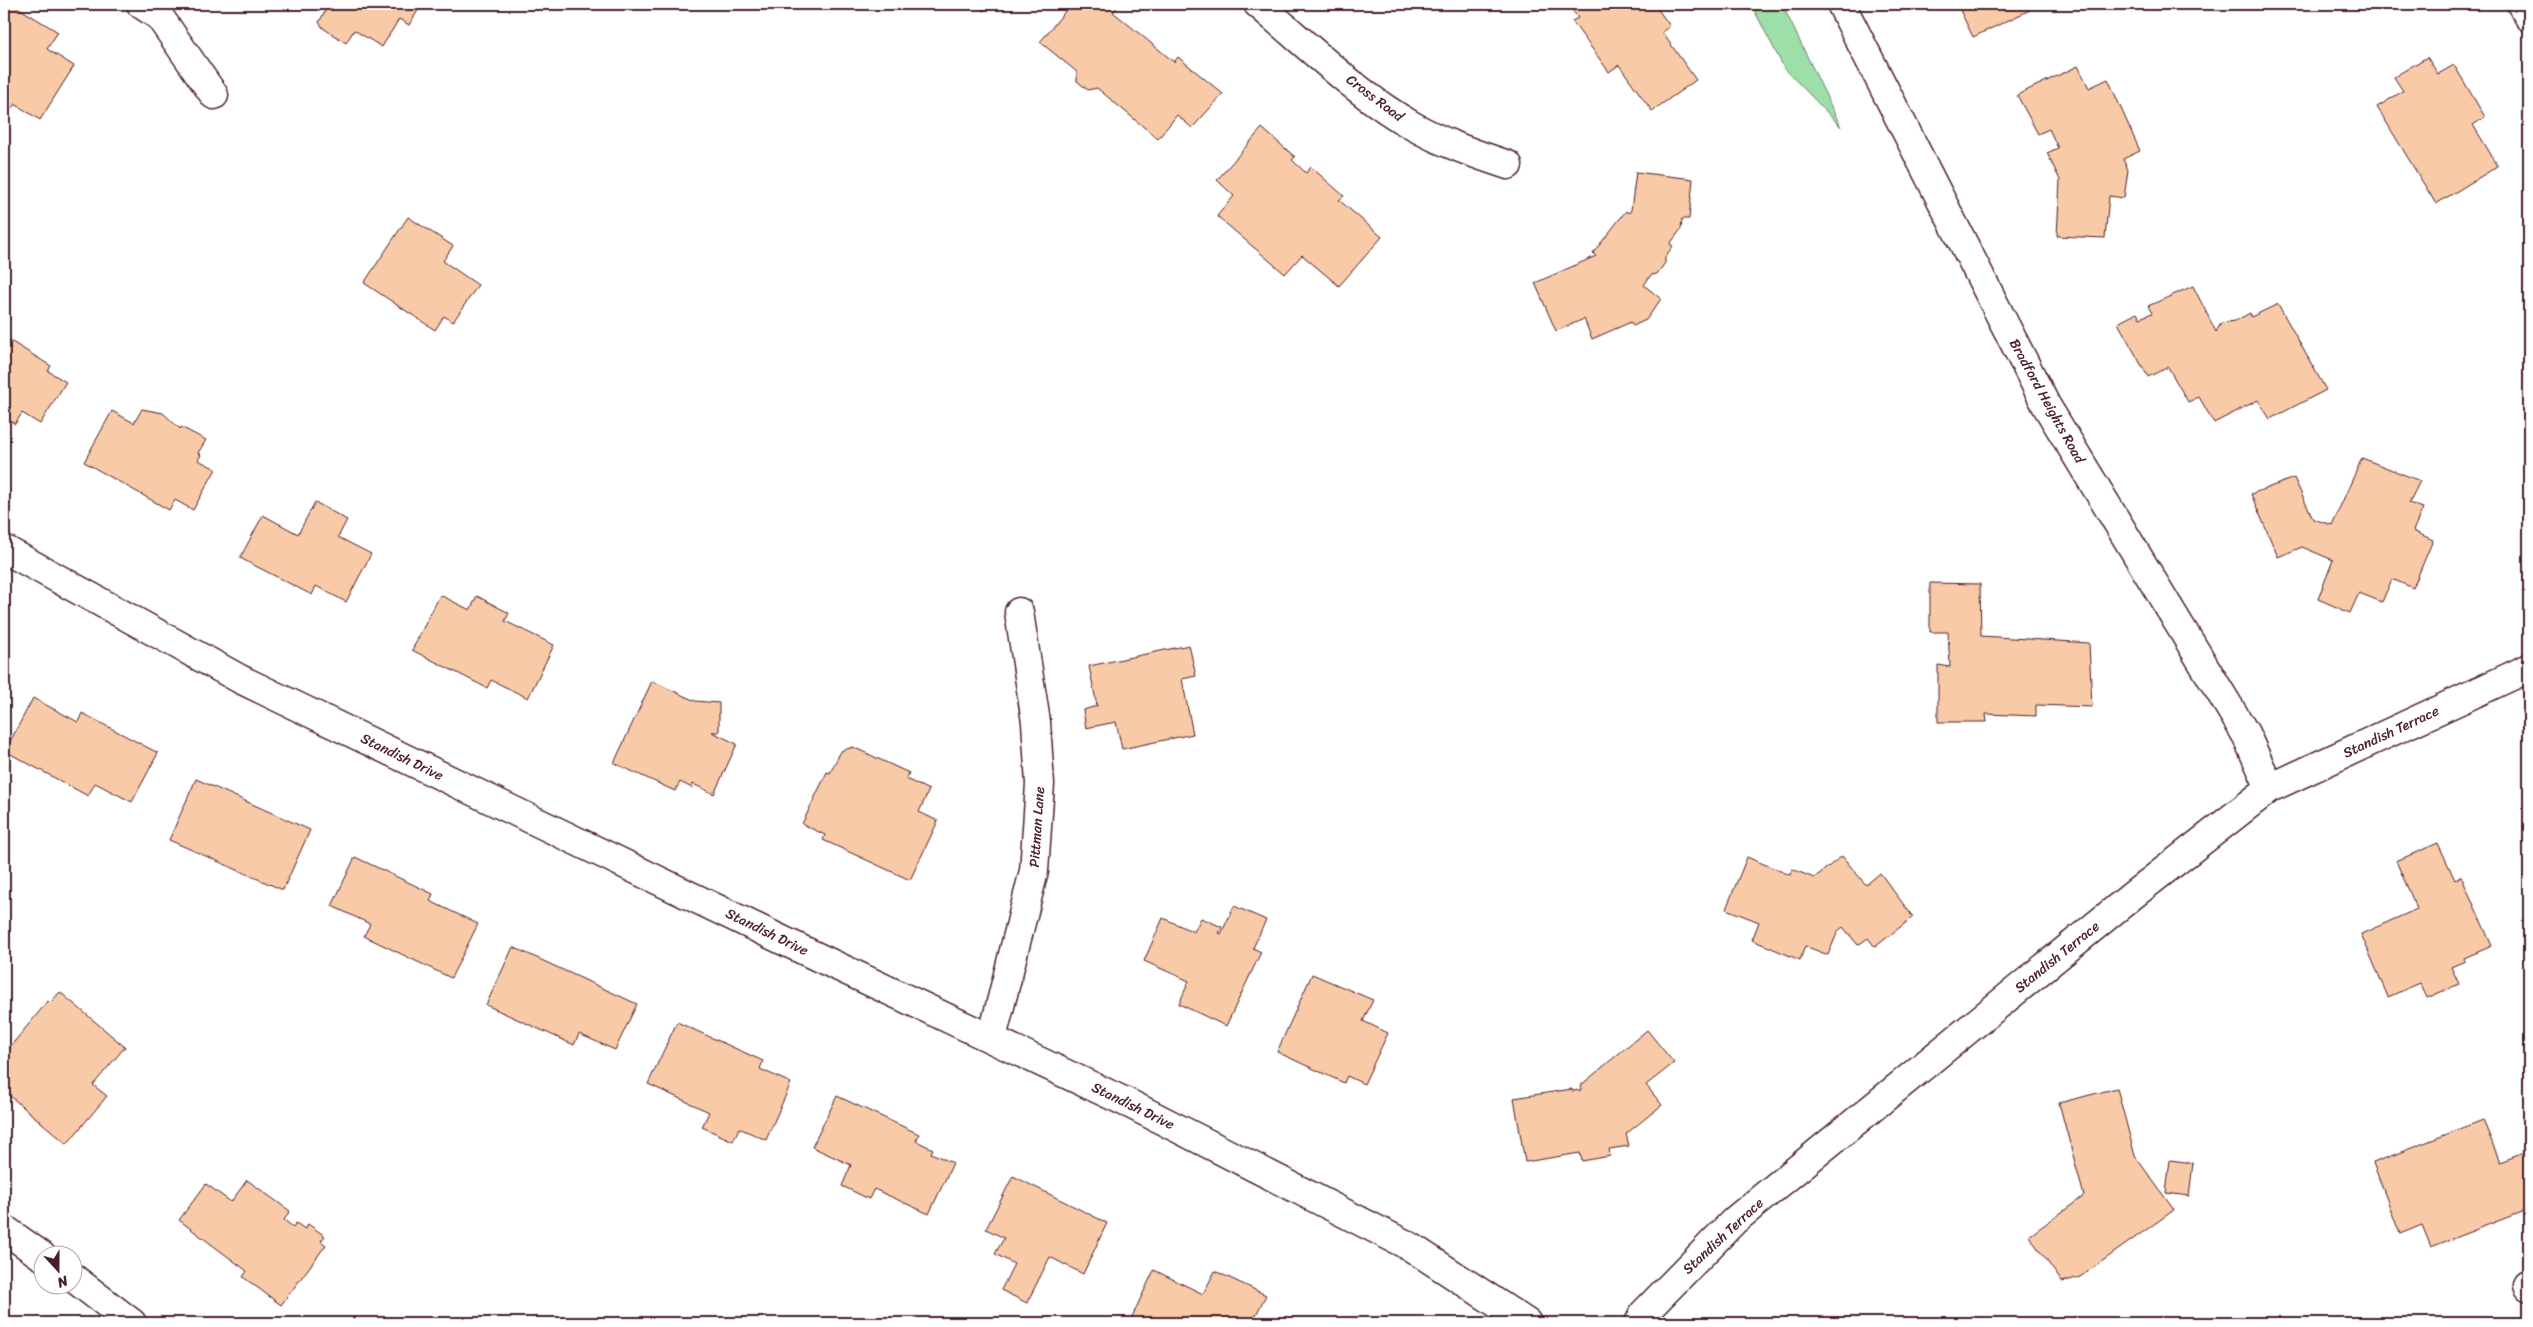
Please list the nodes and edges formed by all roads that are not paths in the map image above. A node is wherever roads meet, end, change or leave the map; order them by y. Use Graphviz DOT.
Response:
graph roads {
  1 [pos="141,4"];
  2 [pos="1258,4"];
  3 [pos="1840,4"];
  4 [pos="2521,4"];
  5 [pos="2529,18"];
  6 [pos="214,95"];
  7 [pos="1508,165"];
  8 [pos="4,549"];
  9 [pos="1019,612"];
  10 [pos="2529,668"];
  11 [pos="2270,788"];
  12 [pos="992,1038"];
  13 [pos="4,1229"];
  14 [pos="32,1249"];
  15 [pos="82,1285"];
  16 [pos="132,1323"];
  17 [pos="1527,1323"];
  18 [pos="1638,1323"];
  1 -- 6 [label="street"];
  2 -- 7 [label="street, Cross Road"];
  3 -- 11 [label="street, Bradford Heights Road"];
  4 -- 5 [label="street"];
  8 -- 12 [label="street, Standish Drive"];
  9 -- 12 [label="street, Pittman Lane"];
  10 -- 11 [label="street, Standish Terrace"];
  11 -- 18 [label="street, Standish Terrace"];
  12 -- 17 [label="street, Standish Drive"];
  13 -- 14 [label="street"];
  15 -- 16 [label="street"];
}
